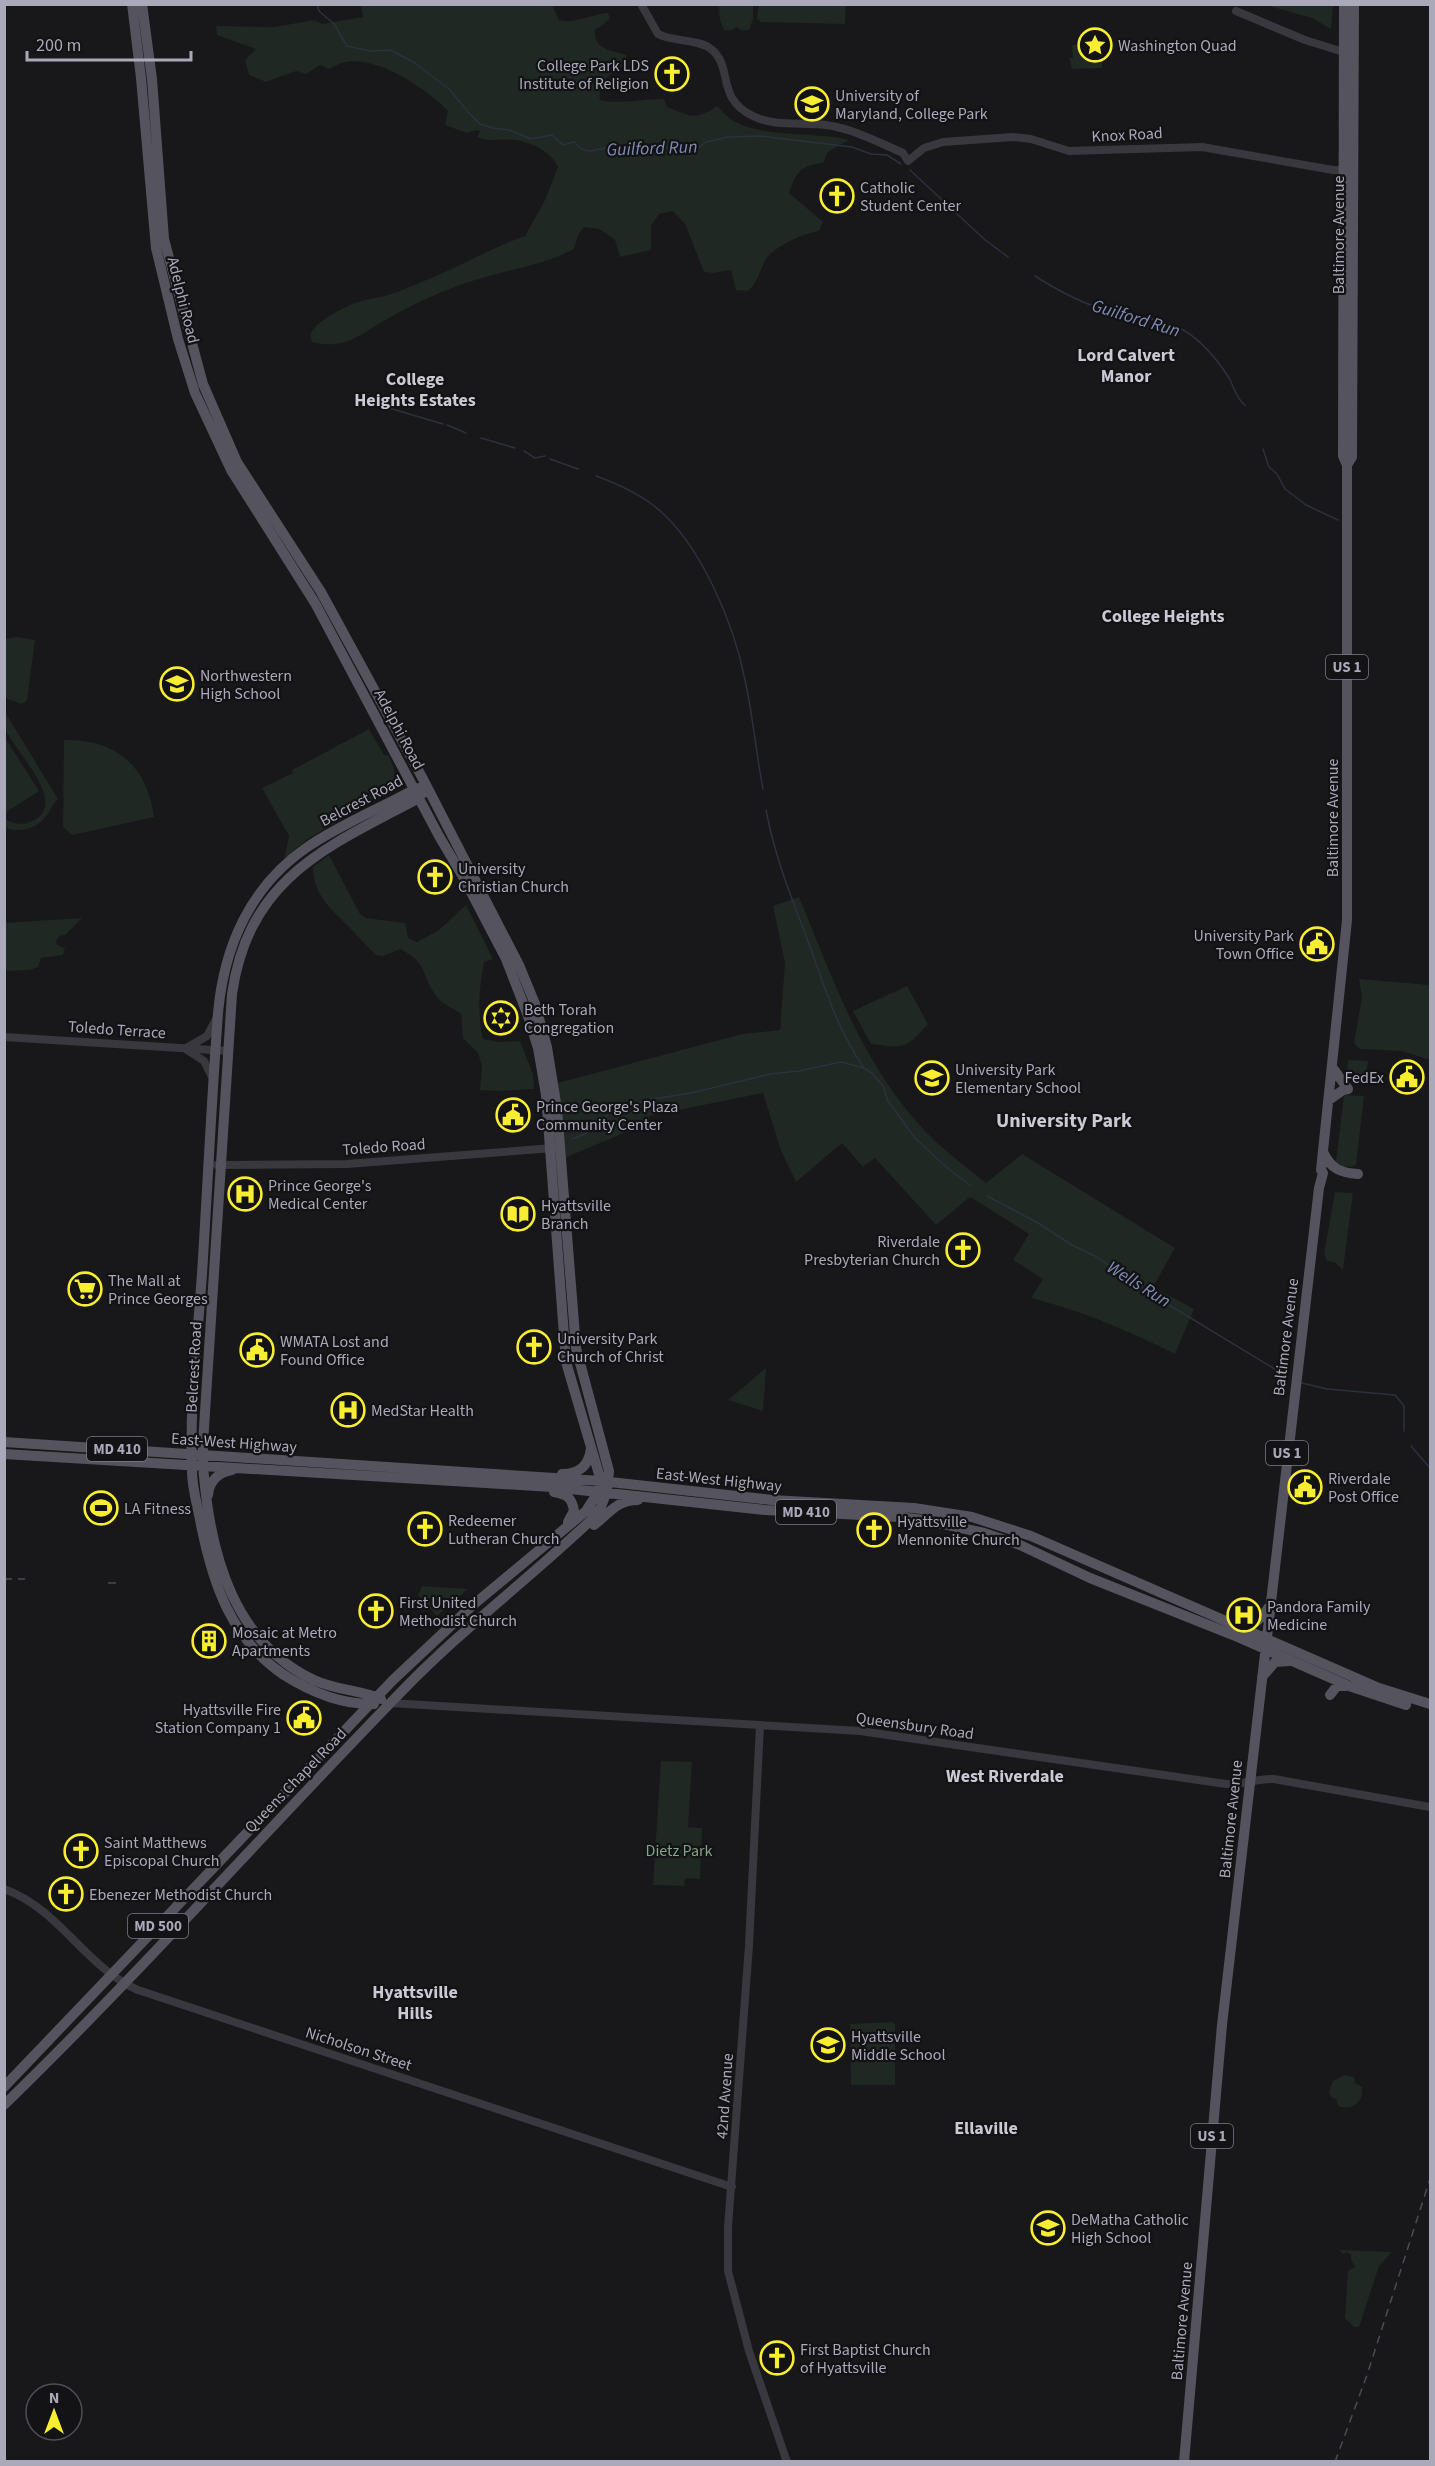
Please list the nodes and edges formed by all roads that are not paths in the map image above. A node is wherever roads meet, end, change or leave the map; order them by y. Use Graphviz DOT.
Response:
graph roads {
  1 [pos="132,4"];
  2 [pos="142,4"];
  3 [pos="1228,4"];
  4 [pos="1344,4"];
  5 [pos="1354,4"];
  6 [pos="639,5"];
  7 [pos="1348,54"];
  8 [pos="1348,170"];
  9 [pos="404,768"];
  10 [pos="427,787"];
  11 [pos="417,793"];
  12 [pos="391,802"];
  13 [pos="218,1013"];
  14 [pos="4,1037"];
  15 [pos="184,1048"];
  16 [pos="215,1050"];
  17 [pos="228,1051"];
  18 [pos="1332,1067"];
  19 [pos="214,1081"];
  20 [pos="1329,1100"];
  21 [pos="556,1148"];
  22 [pos="1323,1152"];
  23 [pos="209,1165"];
  24 [pos="221,1165"];
  25 [pos="1359,1174"];
  26 [pos="4,1442"];
  27 [pos="592,1445"];
  28 [pos="4,1454"];
  29 [pos="198,1460"];
  30 [pos="238,1469"];
  31 [pos="471,1472"];
  32 [pos="503,1474"];
  33 [pos="407,1479"];
  34 [pos="488,1484"];
  35 [pos="604,1486"];
  36 [pos="207,1499"];
  37 [pos="674,1500"];
  38 [pos="568,1540"];
  39 [pos="536,1553"];
  40 [pos="1269,1605"];
  41 [pos="1226,1622"];
  42 [pos="1265,1644"];
  43 [pos="1293,1662"];
  44 [pos="295,1670"];
  45 [pos="1323,1674"];
  46 [pos="1262,1678"];
  47 [pos="302,1686"];
  48 [pos="1349,1686"];
  49 [pos="372,1700"];
  50 [pos="342,1701"];
  51 [pos="390,1703"];
  52 [pos="1431,1704"];
  53 [pos="1431,1712"];
  54 [pos="349,1725"];
  55 [pos="760,1725"];
  56 [pos="1250,1779"];
  57 [pos="284,1792"];
  58 [pos="1431,1807"];
  59 [pos="279,1818"];
  60 [pos="4,1889"];
  61 [pos="111,1977"];
  62 [pos="124,1983"];
  63 [pos="4,2087"];
  64 [pos="4,2105"];
  65 [pos="732,2187"];
  66 [pos="787,2462"];
  67 [pos="1184,2462"];
  1 -- 9 [label="main road, Adelphi Road"];
  2 -- 10 [label="main road, Adelphi Road"];
  3 -- 7 [label="street"];
  4 -- 7 [label="main road, Baltimore Avenue / US 1"];
  5 -- 7 [label="main road, Baltimore Avenue / US 1"];
  6 -- 8 [label="street, Knox Road"];
  7 -- 8 [label="main road, Baltimore Avenue / US 1"];
  8 -- 18 [label="main road, Baltimore Avenue / US 1"];
  9 -- 11 [label="main road, Adelphi Road"];
  9 -- 12 [label="main road"];
  10 -- 11 [label="main road, Belcrest Road"];
  10 -- 21 [label="main road, Adelphi Road"];
  11 -- 12 [label="main road, Belcrest Road"];
  11 -- 17 [label="main road, Belcrest Road"];
  11 -- 21 [label="main road, Adelphi Road"];
  12 -- 13 [label="main road, Belcrest Road"];
  13 -- 15 [label="street"];
  13 -- 16 [label="main road, Belcrest Road"];
  14 -- 15 [label="street, Toledo Terrace"];
  15 -- 16 [label="street, Toledo Terrace"];
  15 -- 19 [label="street"];
  16 -- 17 [label="street, Toledo Terrace"];
  16 -- 19 [label="main road, Belcrest Road"];
  17 -- 24 [label="main road, Belcrest Road"];
  18 -- 20 [label="main road, Baltimore Avenue / US 1"];
  18 -- 20 [label="main road"];
  19 -- 23 [label="main road, Belcrest Road"];
  20 -- 22 [label="main road, Baltimore Avenue / US 1"];
  21 -- 24 [label="street, Toledo Road"];
  21 -- 27 [label="main road, Adelphi Road"];
  21 -- 35 [label="main road, Adelphi Road"];
  22 -- 25 [label="main road"];
  22 -- 40 [label="main road, Baltimore Avenue / US 1"];
  23 -- 24 [label="street, Toledo Road"];
  23 -- 29 [label="main road, Belcrest Road"];
  24 -- 29 [label="main road, Belcrest Road"];
  26 -- 29 [label="main road, East-West Highway / MD 410"];
  27 -- 32 [label="main road"];
  27 -- 35 [label="main road, Adelphi Road"];
  28 -- 29 [label="main road, East-West Highway / MD 410"];
  29 -- 30 [label="main road, East-West Highway / MD 410"];
  29 -- 31 [label="main road, East-West Highway / MD 410"];
  29 -- 36 [label="main road, Belcrest Road"];
  29 -- 47 [label="main road, Belcrest Road"];
  30 -- 33 [label="main road, East-West Highway / MD 410"];
  30 -- 36 [label="main road"];
  31 -- 32 [label="main road, East-West Highway / MD 410"];
  31 -- 33 [label="main road"];
  32 -- 35 [label="main road, East-West Highway / MD 410"];
  33 -- 34 [label="main road, East-West Highway / MD 410"];
  34 -- 35 [label="main road, East-West Highway / MD 410"];
  34 -- 39 [label="main road"];
  35 -- 37 [label="main road, East-West Highway / MD 410"];
  35 -- 38 [label="main road, Queens Chapel Road / MD 500"];
  35 -- 39 [label="main road, Queens Chapel Road / MD 500"];
  35 -- 41 [label="main road, East-West Highway / MD 410"];
  36 -- 44 [label="main road, Belcrest Road"];
  37 -- 38 [label="main road"];
  37 -- 42 [label="main road, East-West Highway / MD 410"];
  38 -- 51 [label="main road, Queens Chapel Road / MD 500"];
  39 -- 49 [label="main road, Queens Chapel Road / MD 500"];
  40 -- 41 [label="main road"];
  40 -- 42 [label="main road, Baltimore Avenue / US 1"];
  41 -- 42 [label="main road, East-West Highway / MD 410"];
  42 -- 43 [label="main road, East-West Highway / MD 410"];
  42 -- 46 [label="main road, Baltimore Avenue / US 1"];
  42 -- 52 [label="main road, East-West Highway / MD 410"];
  43 -- 45 [label="main road, East-West Highway / MD 410"];
  43 -- 46 [label="main road"];
  44 -- 47 [label="main road"];
  44 -- 49 [label="main road, Belcrest Road"];
  45 -- 48 [label="main road, East-West Highway / MD 410"];
  45 -- 48 [label="main road"];
  46 -- 56 [label="main road, Baltimore Avenue / US 1"];
  47 -- 50 [label="main road, Belcrest Road"];
  48 -- 53 [label="main road, East-West Highway / MD 410"];
  49 -- 50 [label="main road, Belcrest Road"];
  49 -- 51 [label="main road, Queensbury Road"];
  49 -- 54 [label="main road, Queens Chapel Road / MD 500"];
  50 -- 54 [label="main road"];
  51 -- 55 [label="street, Queensbury Road"];
  51 -- 59 [label="main road, Queens Chapel Road / MD 500"];
  54 -- 57 [label="main road, Queens Chapel Road / MD 500"];
  55 -- 56 [label="street, Queensbury Road"];
  55 -- 65 [label="street, 42nd Avenue"];
  56 -- 58 [label="street, Queensbury Road"];
  56 -- 67 [label="main road, Baltimore Avenue / US 1"];
  57 -- 59 [label="main road"];
  57 -- 61 [label="main road, Queens Chapel Road / MD 500"];
  59 -- 62 [label="main road, Queens Chapel Road / MD 500"];
  60 -- 61 [label="street, Nicholson Street"];
  61 -- 62 [label="street, Nicholson Street"];
  61 -- 63 [label="main road, Queens Chapel Road / MD 500"];
  62 -- 64 [label="main road, Queens Chapel Road / MD 500"];
  62 -- 65 [label="street, Nicholson Street"];
  65 -- 66 [label="street, 42nd Avenue"];
}
